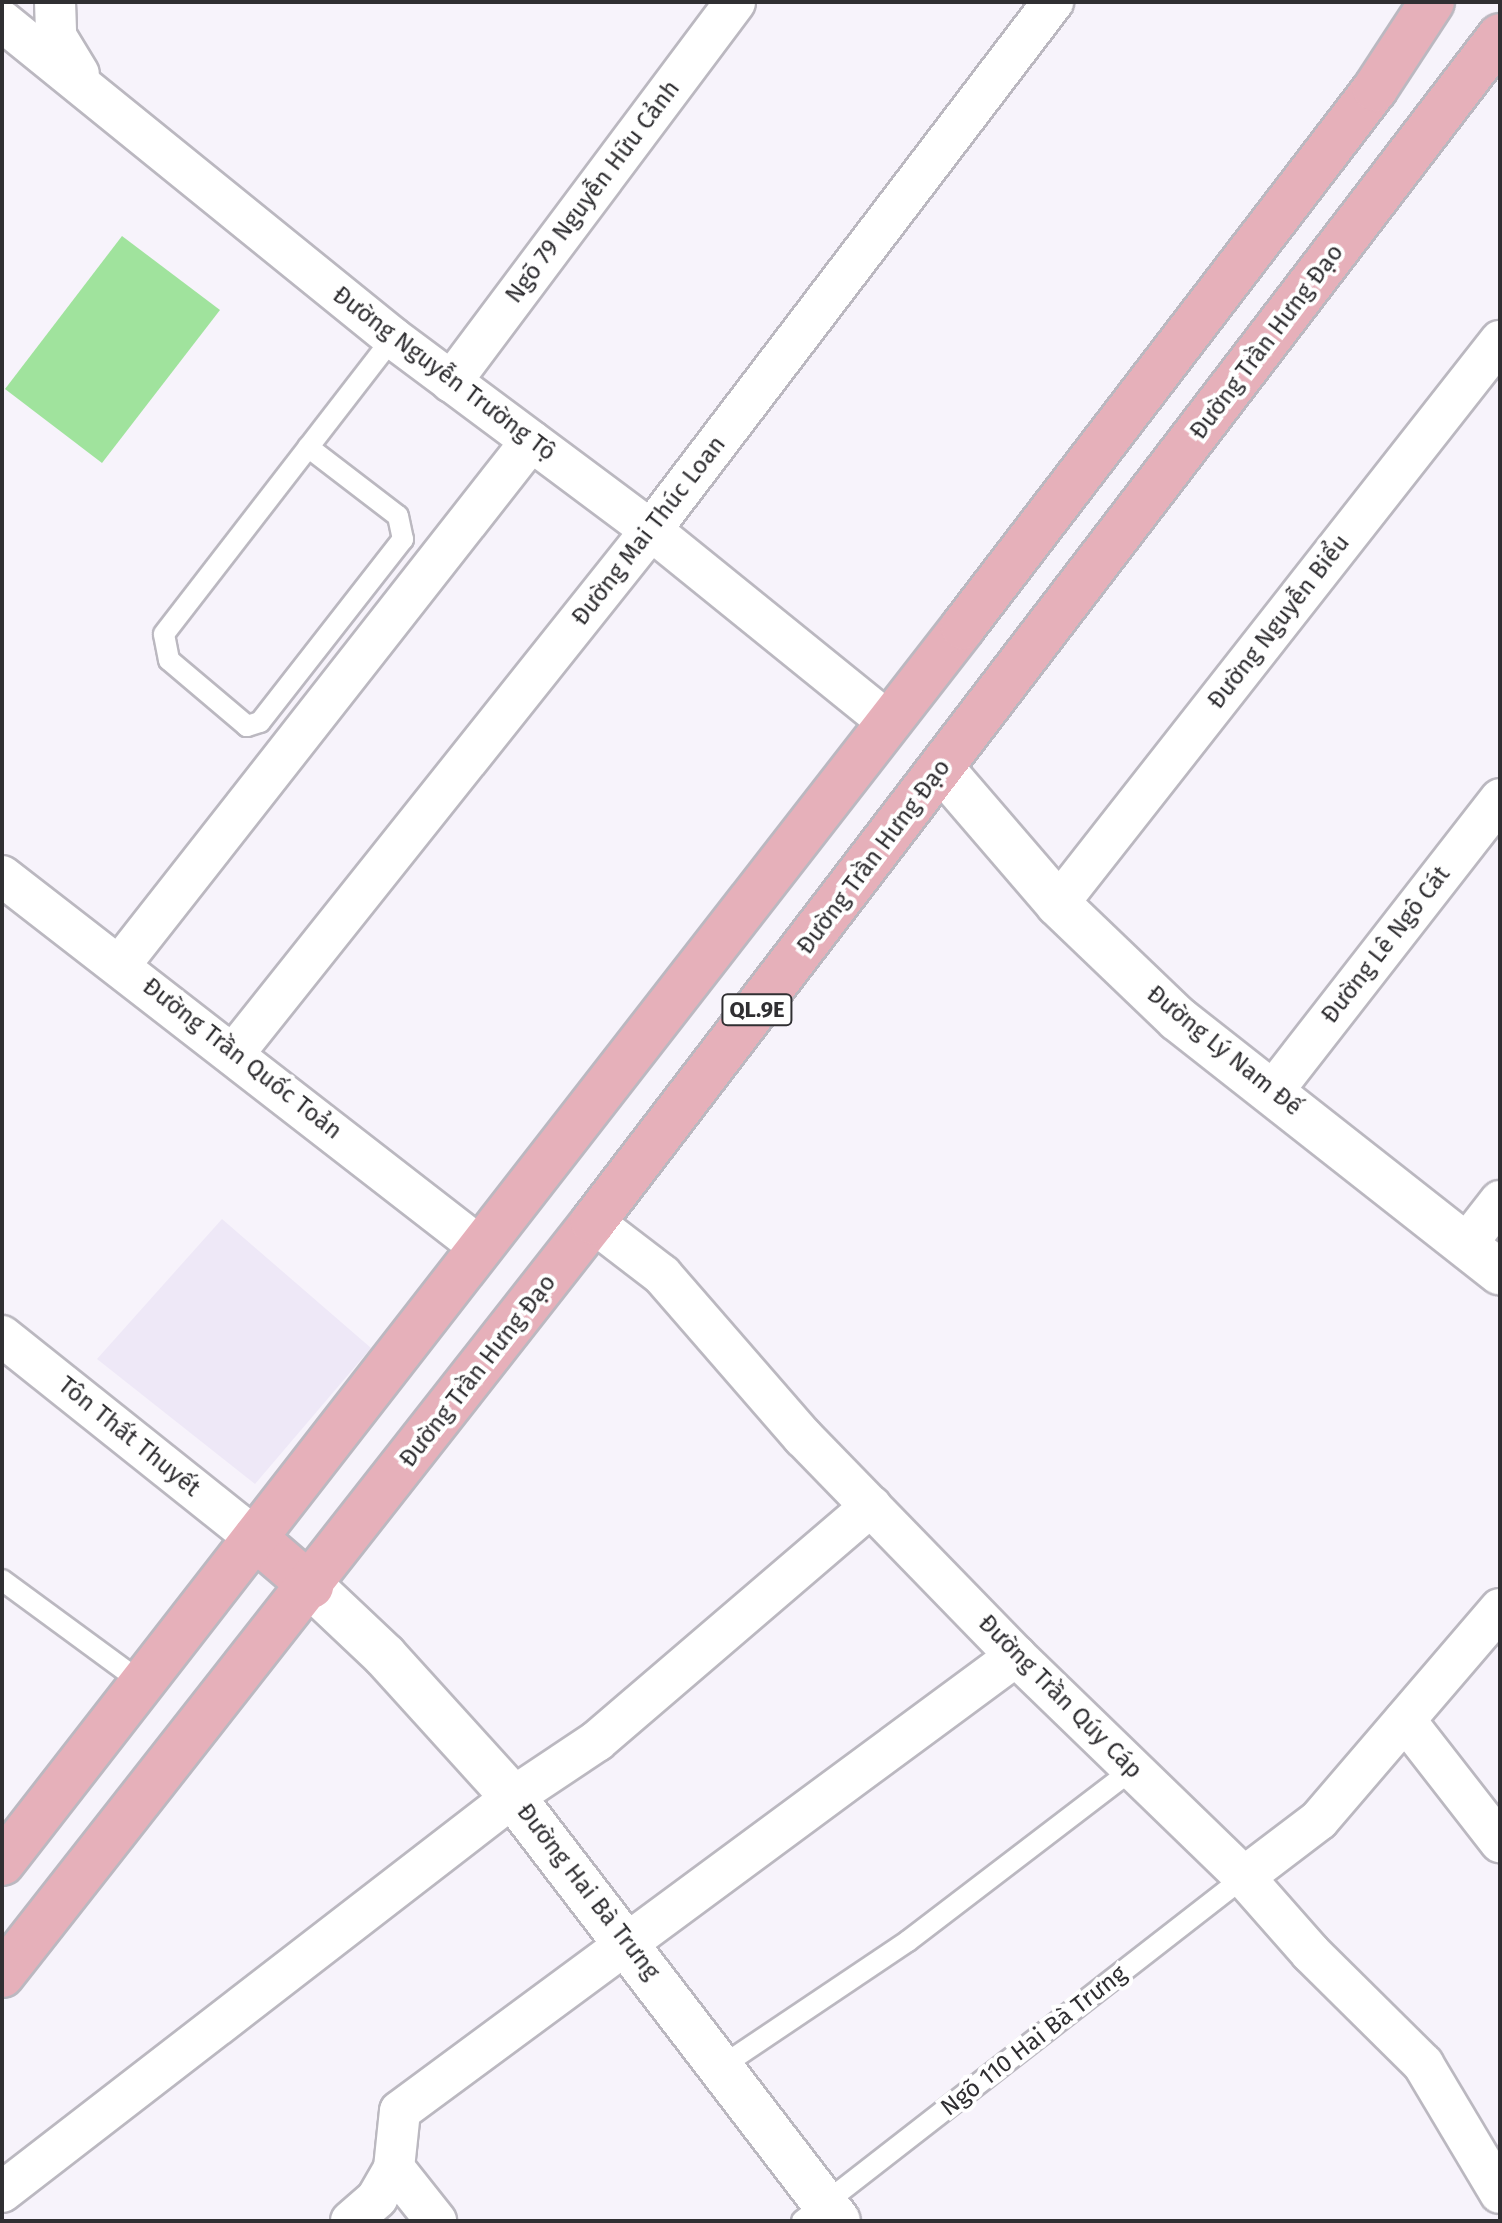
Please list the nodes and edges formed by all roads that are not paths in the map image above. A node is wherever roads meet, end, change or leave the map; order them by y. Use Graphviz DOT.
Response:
graph roads {
  1 [pos="55,2"];
  2 [pos="735,2"];
  3 [pos="1053,2"];
  4 [pos="1432,2"];
  5 [pos="2,21"];
  6 [pos="1500,36"];
  7 [pos="99,99"];
  8 [pos="393,338"];
  9 [pos="1500,341"];
  10 [pos="451,382"];
  11 [pos="531,441"];
  12 [pos="308,447"];
  13 [pos="651,530"];
  14 [pos="889,723"];
  15 [pos="942,769"];
  16 [pos="1500,799"];
  17 [pos="2,876"];
  18 [pos="1058,904"];
  19 [pos="120,965"];
  20 [pos="235,1052"];
  21 [pos="1273,1091"];
  22 [pos="1500,1201"];
  23 [pos="593,1222"];
  24 [pos="1465,1246"];
  25 [pos="480,1247"];
  26 [pos="1500,1272"];
  27 [pos="2,1336"];
  28 [pos="871,1506"];
  29 [pos="255,1538"];
  30 [pos="2,1580"];
  31 [pos="311,1586"];
  32 [pos="1500,1609"];
  33 [pos="1016,1656"];
  34 [pos="142,1683"];
  35 [pos="1405,1720"];
  36 [pos="1133,1769"];
  37 [pos="513,1797"];
  38 [pos="1500,1842"];
  39 [pos="2,1863"];
  40 [pos="1244,1877"];
  41 [pos="629,1942"];
  42 [pos="2,1975"];
  43 [pos="722,2066"];
  44 [pos="394,2168"];
  45 [pos="2,2192"];
  46 [pos="1500,2193"];
  47 [pos="822,2215"];
  48 [pos="351,2221"];
  49 [pos="436,2221"];
  1 -- 7 [label="street"];
  2 -- 10 [label="street, Ngõ 79 Nguyễn Hữu Cảnh"];
  3 -- 13 [label="street, Đường Mai Thúc Loan"];
  4 -- 14 [label="main road, QL.9E"];
  5 -- 7 [label="street, Đường Nguyễn Trường Tộ"];
  6 -- 15 [label="main road, Đường Trần Hưng Đạo / QL.9E"];
  7 -- 8 [label="street, Đường Nguyễn Trường Tộ"];
  8 -- 10 [label="street, Đường Nguyễn Trường Tộ"];
  8 -- 12 [label="lane"];
  9 -- 18 [label="street, Đường Nguyễn Biểu"];
  10 -- 11 [label="street, Đường Nguyễn Trường Tộ"];
  11 -- 13 [label="street, Đường Nguyễn Trường Tộ"];
  11 -- 19 [label="street"];
  12 -- 12 [label="lane"];
  13 -- 14 [label="street, Đường Nguyễn Trường Tộ"];
  13 -- 20 [label="street, Đường Mai Thúc Loan"];
  14 -- 15 [label="main road"];
  14 -- 25 [label="main road, QL.9E"];
  15 -- 18 [label="street, Đường Lý Nam Đế"];
  15 -- 23 [label="main road, Đường Trần Hưng Đạo / QL.9E"];
  16 -- 21 [label="street, Đường Lê Ngô Cát"];
  17 -- 19 [label="street, Đường Trần Quốc Toản"];
  18 -- 21 [label="street, Đường Lý Nam Đế"];
  19 -- 20 [label="street, Đường Trần Quốc Toản"];
  20 -- 25 [label="street, Đường Trần Quốc Toản"];
  21 -- 24 [label="street, Đường Lý Nam Đế"];
  22 -- 24 [label="street"];
  23 -- 28 [label="street, Đường Trần Qúy Cáp"];
  23 -- 31 [label="main road, Đường Trần Hưng Đạo / QL.9E"];
  24 -- 26 [label="street, Đường Lý Nam Đế"];
  25 -- 29 [label="main road, QL.9E"];
  27 -- 29 [label="street, Tôn Thất Thuyết"];
  28 -- 33 [label="street, Đường Trần Qúy Cáp"];
  28 -- 37 [label="street"];
  29 -- 31 [label="main road"];
  29 -- 34 [label="main road, QL.9E"];
  30 -- 34 [label="lane"];
  31 -- 37 [label="street, Đường Hai Bà Trưng"];
  31 -- 42 [label="main road, Đường Trần Hưng Đạo / QL.9E"];
  32 -- 35 [label="street"];
  33 -- 36 [label="street, Đường Trần Qúy Cáp"];
  33 -- 41 [label="street"];
  34 -- 39 [label="main road, QL.9E"];
  35 -- 38 [label="street"];
  35 -- 40 [label="street"];
  36 -- 40 [label="street, Đường Trần Qúy Cáp"];
  36 -- 43 [label="lane"];
  37 -- 41 [label="street, Đường Hai Bà Trưng"];
  37 -- 45 [label="street"];
  40 -- 46 [label="street, Đường Trần Qúy Cáp"];
  40 -- 47 [label="lane, Ngõ 110 Hai Bà Trưng"];
  41 -- 43 [label="street, Đường Hai Bà Trưng"];
  41 -- 44 [label="street"];
  43 -- 47 [label="street, Đường Hai Bà Trưng"];
  44 -- 48 [label="street"];
  44 -- 49 [label="street"];
}
